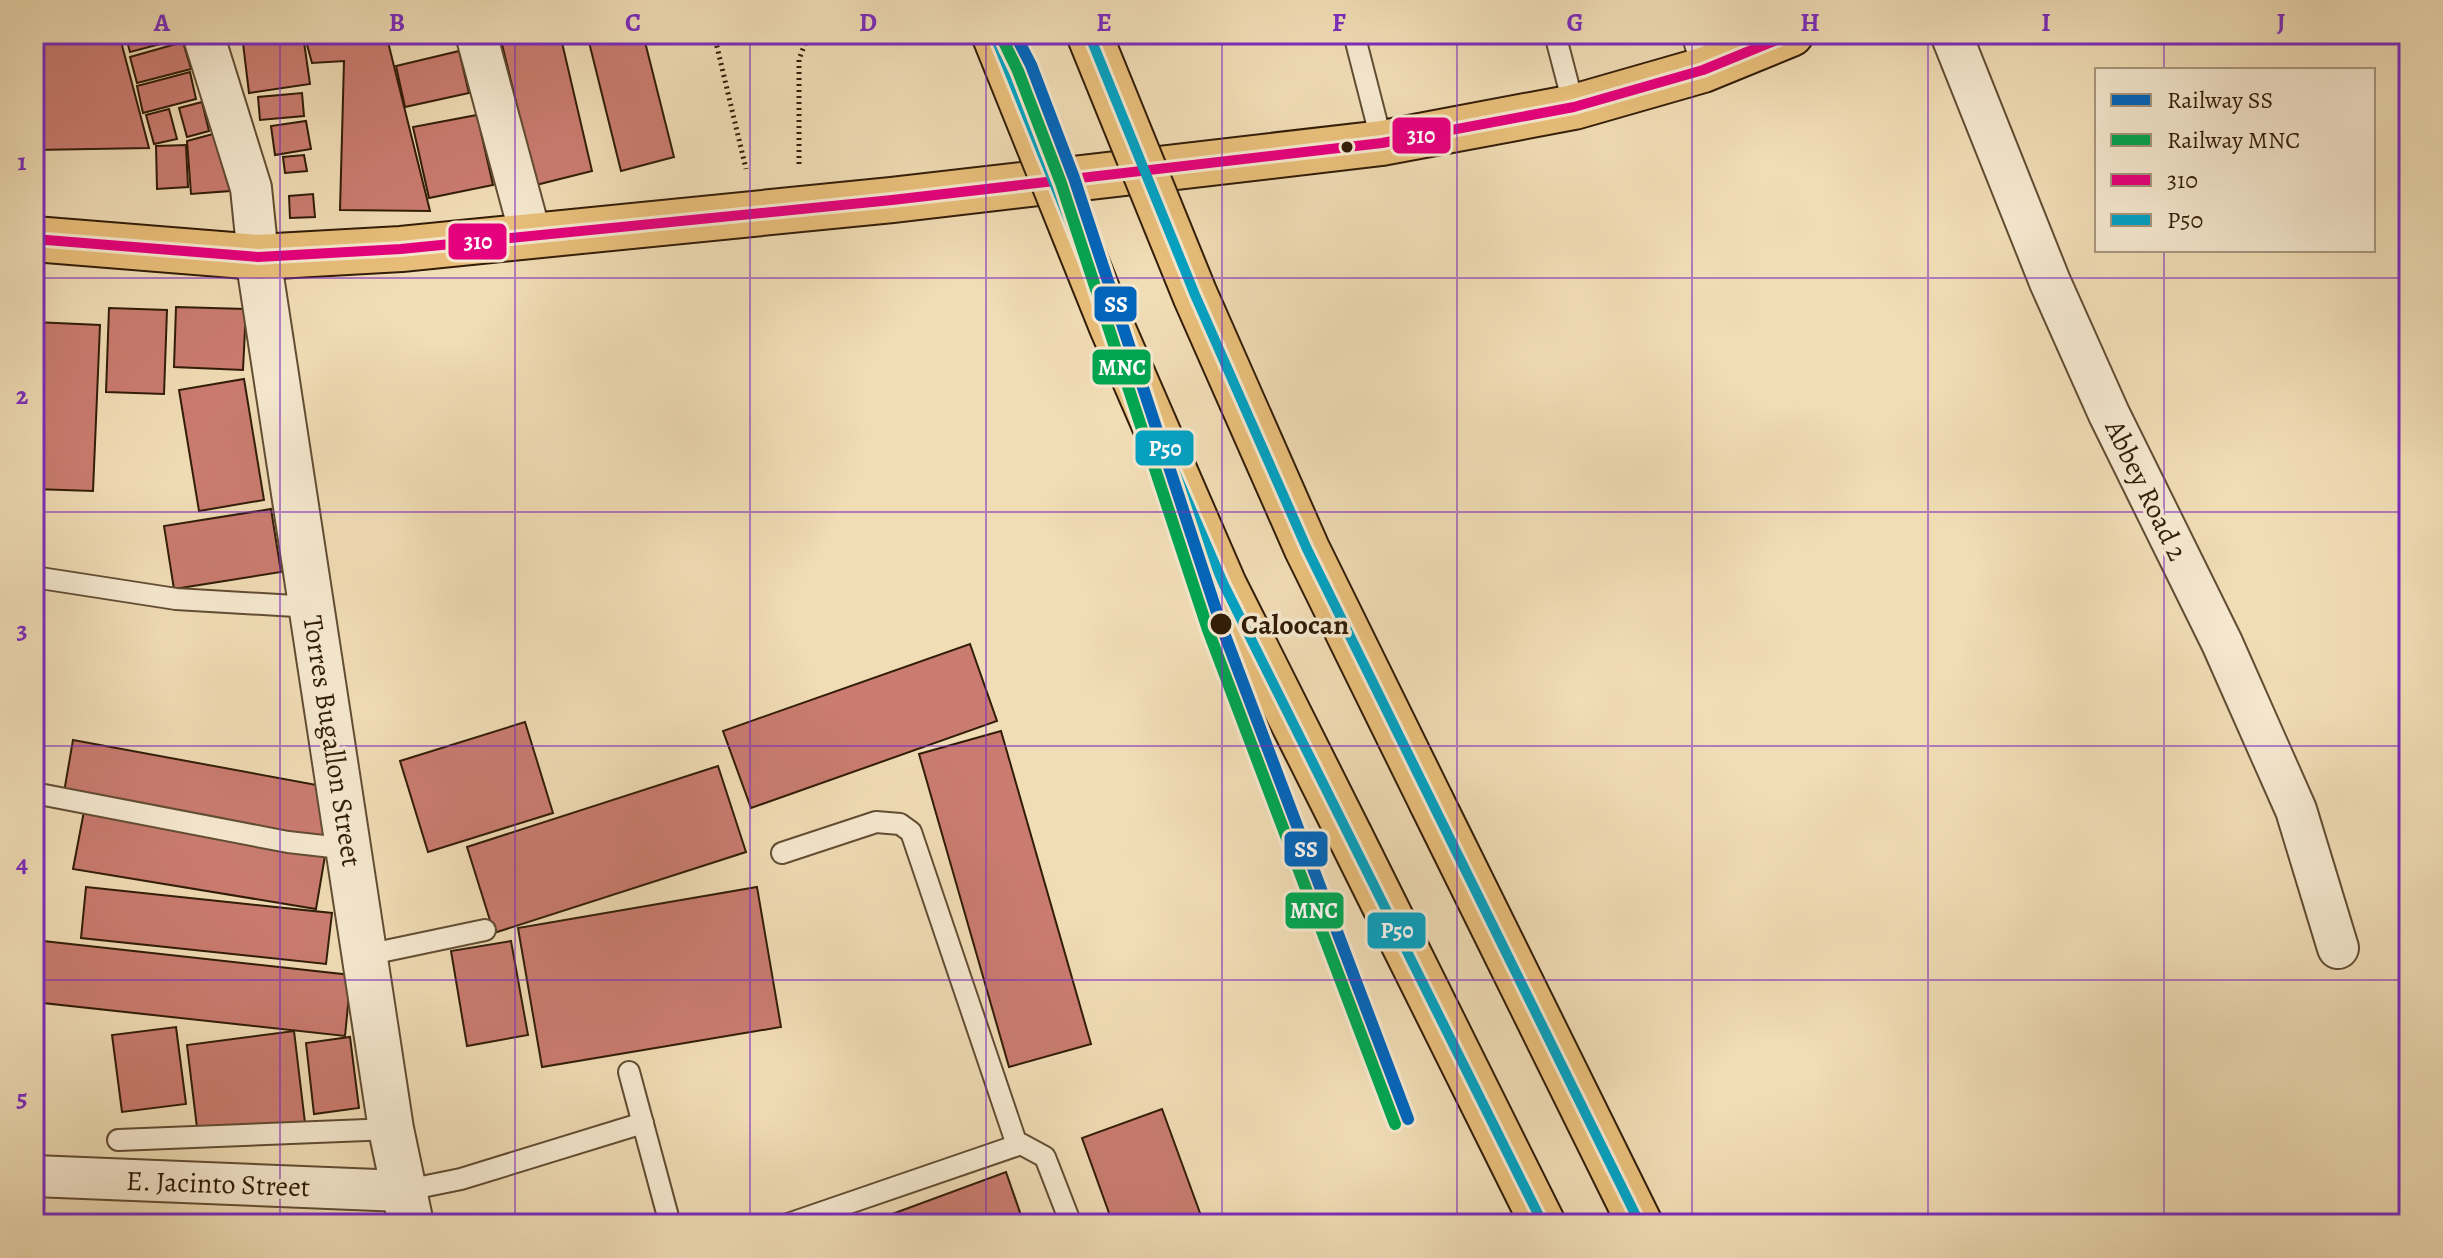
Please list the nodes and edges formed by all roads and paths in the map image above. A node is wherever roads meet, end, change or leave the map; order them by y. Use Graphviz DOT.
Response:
graph roads {
  1 [pos="203,34"];
  2 [pos="476,34"];
  3 [pos="714,34"];
  4 [pos="809,34"];
  5 [pos="994,34"];
  6 [pos="1089,34"];
  7 [pos="1354,34"];
  8 [pos="1555,34"];
  9 [pos="1791,34"];
  10 [pos="1951,34"];
  11 [pos="1698,52"];
  12 [pos="1574,107"];
  13 [pos="1382,143"];
  14 [pos="799,209"];
  15 [pos="756,213"];
  16 [pos="531,237"];
  17 [pos="34,239"];
  18 [pos="258,257"];
  19 [pos="34,577"];
  20 [pos="312,607"];
  21 [pos="34,793"];
  22 [pos="350,849"];
  23 [pos="782,853"];
  24 [pos="485,930"];
  25 [pos="2338,948"];
  26 [pos="366,955"];
  27 [pos="629,1072"];
  28 [pos="643,1123"];
  29 [pos="391,1129"];
  30 [pos="118,1140"];
  31 [pos="1017,1145"];
  32 [pos="34,1176"];
  33 [pos="406,1208"];
  34 [pos="670,1224"];
  35 [pos="788,1224"];
  36 [pos="1071,1224"];
  37 [pos="1543,1224"];
  38 [pos="1640,1224"];
  1 -- 18 [label="street"];
  2 -- 16 [label="street"];
  3 -- 15 [label="path"];
  4 -- 14 [label="path"];
  5 -- 37 [label="highway, bridge"];
  6 -- 38 [label="highway, bridge"];
  7 -- 13 [label="lane"];
  8 -- 12 [label="lane"];
  9 -- 11 [label="highway"];
  10 -- 25 [label="street, Abbey Road 2"];
  11 -- 12 [label="highway"];
  12 -- 13 [label="highway"];
  13 -- 14 [label="highway"];
  14 -- 15 [label="highway"];
  15 -- 16 [label="highway"];
  16 -- 18 [label="highway"];
  17 -- 18 [label="highway"];
  18 -- 20 [label="street, Torres Bugallon Street"];
  19 -- 20 [label="lane"];
  20 -- 22 [label="street, Torres Bugallon Street"];
  21 -- 22 [label="lane"];
  22 -- 26 [label="street, Torres Bugallon Street"];
  23 -- 31 [label="lane"];
  24 -- 26 [label="lane"];
  26 -- 29 [label="street, Torres Bugallon Street"];
  27 -- 28 [label="lane"];
  28 -- 33 [label="lane"];
  28 -- 34 [label="lane"];
  29 -- 30 [label="lane"];
  29 -- 33 [label="street, Torres Bugallon Street"];
  31 -- 35 [label="lane"];
  31 -- 36 [label="lane"];
  32 -- 33 [label="street, E. Jacinto Street"];
}
